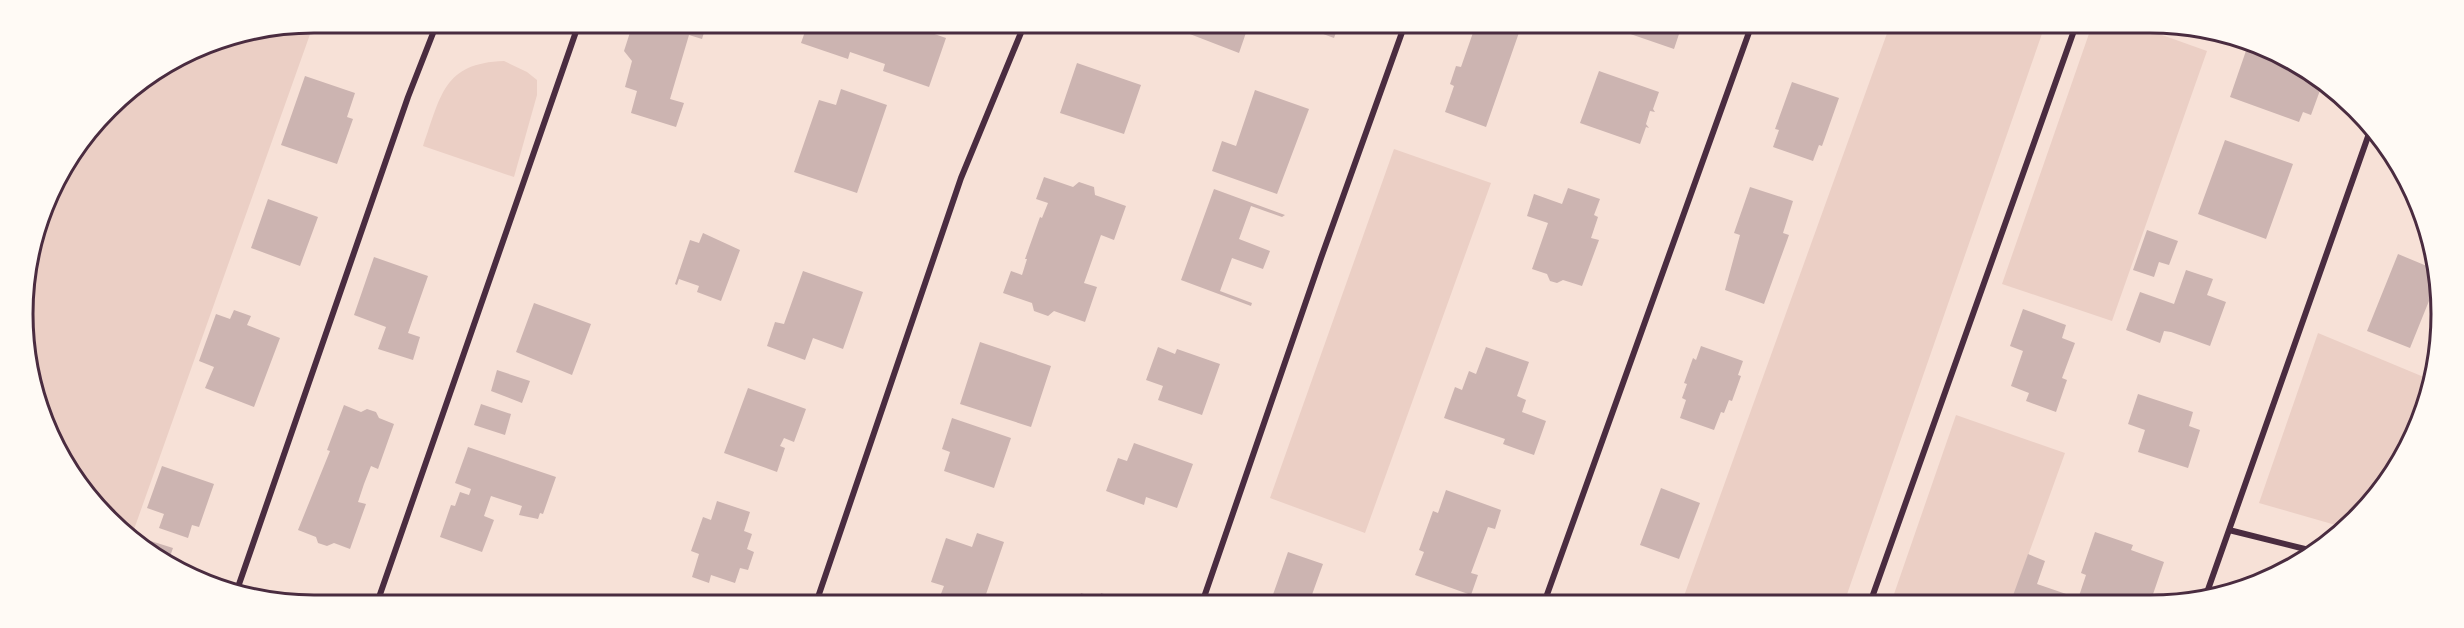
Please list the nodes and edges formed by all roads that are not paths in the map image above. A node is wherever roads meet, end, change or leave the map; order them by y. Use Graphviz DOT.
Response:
graph roads {
  1 [pos="433,33"];
  2 [pos="576,33"];
  3 [pos="1021,33"];
  4 [pos="1403,33"];
  5 [pos="1749,33"];
  6 [pos="2073,33"];
  7 [pos="2369,138"];
  8 [pos="2229,530"];
  9 [pos="2305,549"];
  10 [pos="239,584"];
  11 [pos="2208,589"];
  12 [pos="380,595"];
  13 [pos="819,595"];
  14 [pos="1205,595"];
  15 [pos="1547,595"];
  16 [pos="1873,595"];
  1 -- 10 [label="street"];
  2 -- 12 [label="street"];
  3 -- 13 [label="street"];
  4 -- 14 [label="street"];
  5 -- 15 [label="street"];
  6 -- 16 [label="street"];
  7 -- 8 [label="street"];
  8 -- 9 [label="street"];
  8 -- 11 [label="street"];
}
